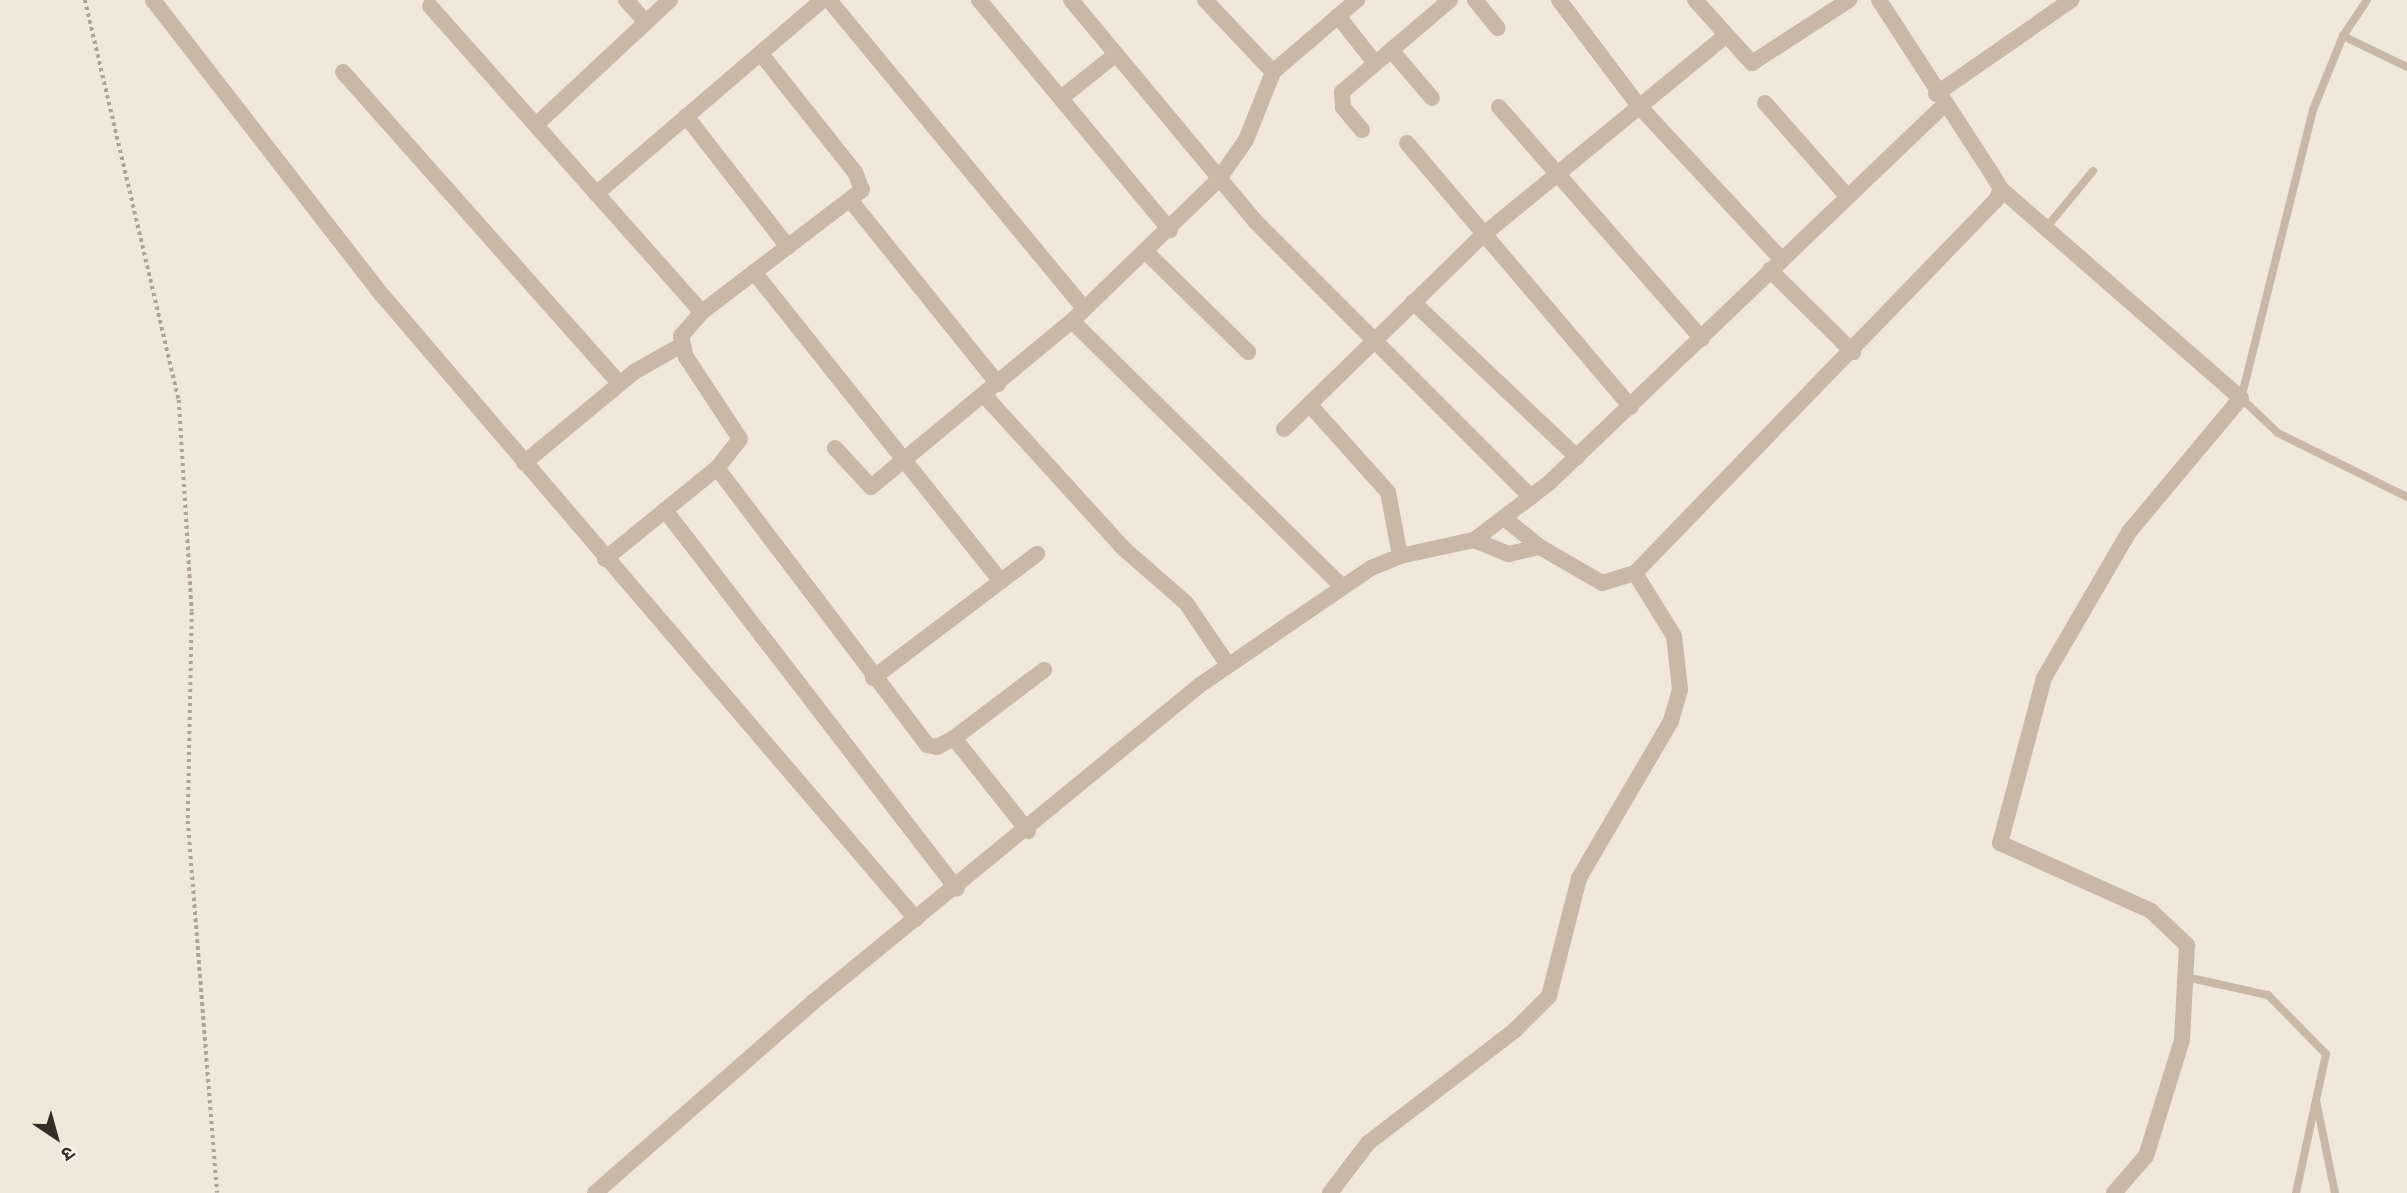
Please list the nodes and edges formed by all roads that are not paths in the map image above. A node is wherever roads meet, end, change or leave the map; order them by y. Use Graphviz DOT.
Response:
graph roads {
  1 [pos="153,0"];
  2 [pos="626,0"];
  3 [pos="670,0"];
  4 [pos="822,0"];
  5 [pos="829,0"];
  6 [pos="979,0"];
  7 [pos="1071,0"];
  8 [pos="1205,0"];
  9 [pos="1451,0"];
  10 [pos="1475,0"];
  11 [pos="1559,0"];
  12 [pos="1695,0"];
  13 [pos="1849,0"];
  14 [pos="1879,0"];
  15 [pos="2071,0"];
  16 [pos="2367,0"];
  17 [pos="1352,1"];
  18 [pos="430,6"];
  19 [pos="1338,16"];
  20 [pos="646,22"];
  21 [pos="1498,28"];
  22 [pos="2343,36"];
  23 [pos="1724,37"];
  24 [pos="1391,50"];
  25 [pos="761,54"];
  26 [pos="1115,55"];
  27 [pos="1375,63"];
  28 [pos="2407,67"];
  29 [pos="343,72"];
  30 [pos="1273,72"];
  31 [pos="1432,98"];
  32 [pos="1061,99"];
  33 [pos="1940,100"];
  34 [pos="1765,103"];
  35 [pos="1639,106"];
  36 [pos="1499,107"];
  37 [pos="686,116"];
  38 [pos="537,124"];
  39 [pos="1362,130"];
  40 [pos="1407,143"];
  41 [pos="2093,171"];
  42 [pos="1556,176"];
  43 [pos="1218,180"];
  44 [pos="2001,189"];
  45 [pos="596,194"];
  46 [pos="1848,197"];
  47 [pos="850,201"];
  48 [pos="2045,229"];
  49 [pos="1170,230"];
  50 [pos="1483,235"];
  51 [pos="788,247"];
  52 [pos="1146,252"];
  53 [pos="1776,265"];
  54 [pos="754,272"];
  55 [pos="1413,302"];
  56 [pos="1084,308"];
  57 [pos="702,313"];
  58 [pos="1072,321"];
  59 [pos="1702,339"];
  60 [pos="1373,341"];
  61 [pos="680,346"];
  62 [pos="1248,352"];
  63 [pos="1853,352"];
  64 [pos="620,384"];
  65 [pos="998,384"];
  66 [pos="984,395"];
  67 [pos="2241,398"];
  68 [pos="1309,404"];
  69 [pos="1631,407"];
  70 [pos="1284,429"];
  71 [pos="835,448"];
  72 [pos="1577,457"];
  73 [pos="524,463"];
  74 [pos="902,464"];
  75 [pos="717,468"];
  76 [pos="1531,497"];
  77 [pos="2407,497"];
  78 [pos="666,510"];
  79 [pos="1504,518"];
  80 [pos="1474,540"];
  81 [pos="1540,547"];
  82 [pos="1037,554"];
  83 [pos="1400,556"];
  84 [pos="605,559"];
  85 [pos="1635,573"];
  86 [pos="1001,581"];
  87 [pos="1342,586"];
  88 [pos="1228,665"];
  89 [pos="1044,670"];
  90 [pos="873,678"];
  91 [pos="954,738"];
  92 [pos="1028,831"];
  93 [pos="957,889"];
  94 [pos="916,919"];
  95 [pos="2186,977"];
  96 [pos="2316,1098"];
  97 [pos="595,1193"];
  98 [pos="1330,1193"];
  99 [pos="2114,1193"];
  100 [pos="2296,1193"];
  101 [pos="2335,1193"];
  1 -- 73 [label="street"];
  2 -- 20 [label="street"];
  3 -- 20 [label="street"];
  4 -- 25 [label="street"];
  5 -- 56 [label="street"];
  6 -- 32 [label="street"];
  7 -- 26 [label="street"];
  8 -- 30 [label="street"];
  9 -- 24 [label="street"];
  10 -- 21 [label="street"];
  11 -- 35 [label="street"];
  12 -- 23 [label="street"];
  13 -- 23 [label="street"];
  14 -- 33 [label="street"];
  15 -- 33 [label="street"];
  16 -- 22 [label="lane"];
  17 -- 19 [label="street"];
  18 -- 38 [label="street"];
  19 -- 27 [label="street"];
  19 -- 30 [label="street"];
  20 -- 38 [label="street"];
  22 -- 28 [label="lane"];
  22 -- 67 [label="lane"];
  23 -- 35 [label="street"];
  24 -- 27 [label="street"];
  24 -- 31 [label="street"];
  25 -- 37 [label="street"];
  25 -- 47 [label="street"];
  26 -- 32 [label="street"];
  26 -- 43 [label="street"];
  27 -- 39 [label="street"];
  29 -- 64 [label="street"];
  30 -- 43 [label="street"];
  32 -- 49 [label="street"];
  33 -- 44 [label="street"];
  33 -- 46 [label="street"];
  34 -- 46 [label="street"];
  35 -- 42 [label="street"];
  35 -- 53 [label="street"];
  36 -- 42 [label="street"];
  37 -- 45 [label="street"];
  37 -- 51 [label="street"];
  38 -- 45 [label="street"];
  40 -- 50 [label="street"];
  41 -- 48 [label="lane"];
  42 -- 50 [label="street"];
  42 -- 59 [label="street"];
  43 -- 49 [label="street"];
  43 -- 60 [label="street"];
  44 -- 48 [label="street"];
  44 -- 63 [label="street"];
  45 -- 57 [label="street"];
  46 -- 53 [label="street"];
  47 -- 51 [label="street"];
  47 -- 65 [label="street"];
  48 -- 67 [label="street"];
  49 -- 52 [label="street"];
  50 -- 55 [label="street"];
  50 -- 69 [label="street"];
  51 -- 54 [label="street"];
  52 -- 56 [label="street"];
  52 -- 62 [label="street"];
  53 -- 59 [label="street"];
  53 -- 63 [label="street"];
  54 -- 57 [label="street"];
  54 -- 74 [label="street"];
  55 -- 60 [label="street"];
  55 -- 72 [label="street"];
  56 -- 58 [label="street"];
  57 -- 61 [label="street"];
  58 -- 65 [label="street"];
  58 -- 87 [label="street"];
  59 -- 69 [label="street"];
  60 -- 68 [label="street"];
  60 -- 76 [label="street"];
  61 -- 64 [label="street"];
  61 -- 75 [label="street"];
  63 -- 85 [label="street"];
  64 -- 73 [label="street"];
  65 -- 66 [label="street"];
  66 -- 74 [label="street"];
  66 -- 88 [label="street"];
  67 -- 77 [label="lane"];
  67 -- 95 [label="street"];
  68 -- 70 [label="street"];
  68 -- 83 [label="street"];
  69 -- 72 [label="street"];
  71 -- 74 [label="street"];
  72 -- 76 [label="street"];
  73 -- 84 [label="street"];
  74 -- 86 [label="street"];
  75 -- 78 [label="street"];
  75 -- 90 [label="street"];
  76 -- 79 [label="street"];
  78 -- 84 [label="street"];
  78 -- 93 [label="street"];
  79 -- 80 [label="street"];
  79 -- 81 [label="street"];
  80 -- 81 [label="street"];
  80 -- 83 [label="street"];
  81 -- 85 [label="street"];
  82 -- 86 [label="street"];
  83 -- 87 [label="street"];
  84 -- 94 [label="street"];
  85 -- 98 [label="street"];
  86 -- 90 [label="street"];
  87 -- 88 [label="street"];
  88 -- 92 [label="street"];
  89 -- 91 [label="street"];
  90 -- 91 [label="street"];
  91 -- 92 [label="street"];
  92 -- 93 [label="street"];
  93 -- 94 [label="street"];
  94 -- 97 [label="street"];
  95 -- 96 [label="lane"];
  95 -- 99 [label="street"];
  96 -- 100 [label="lane"];
  96 -- 101 [label="lane"];
}
